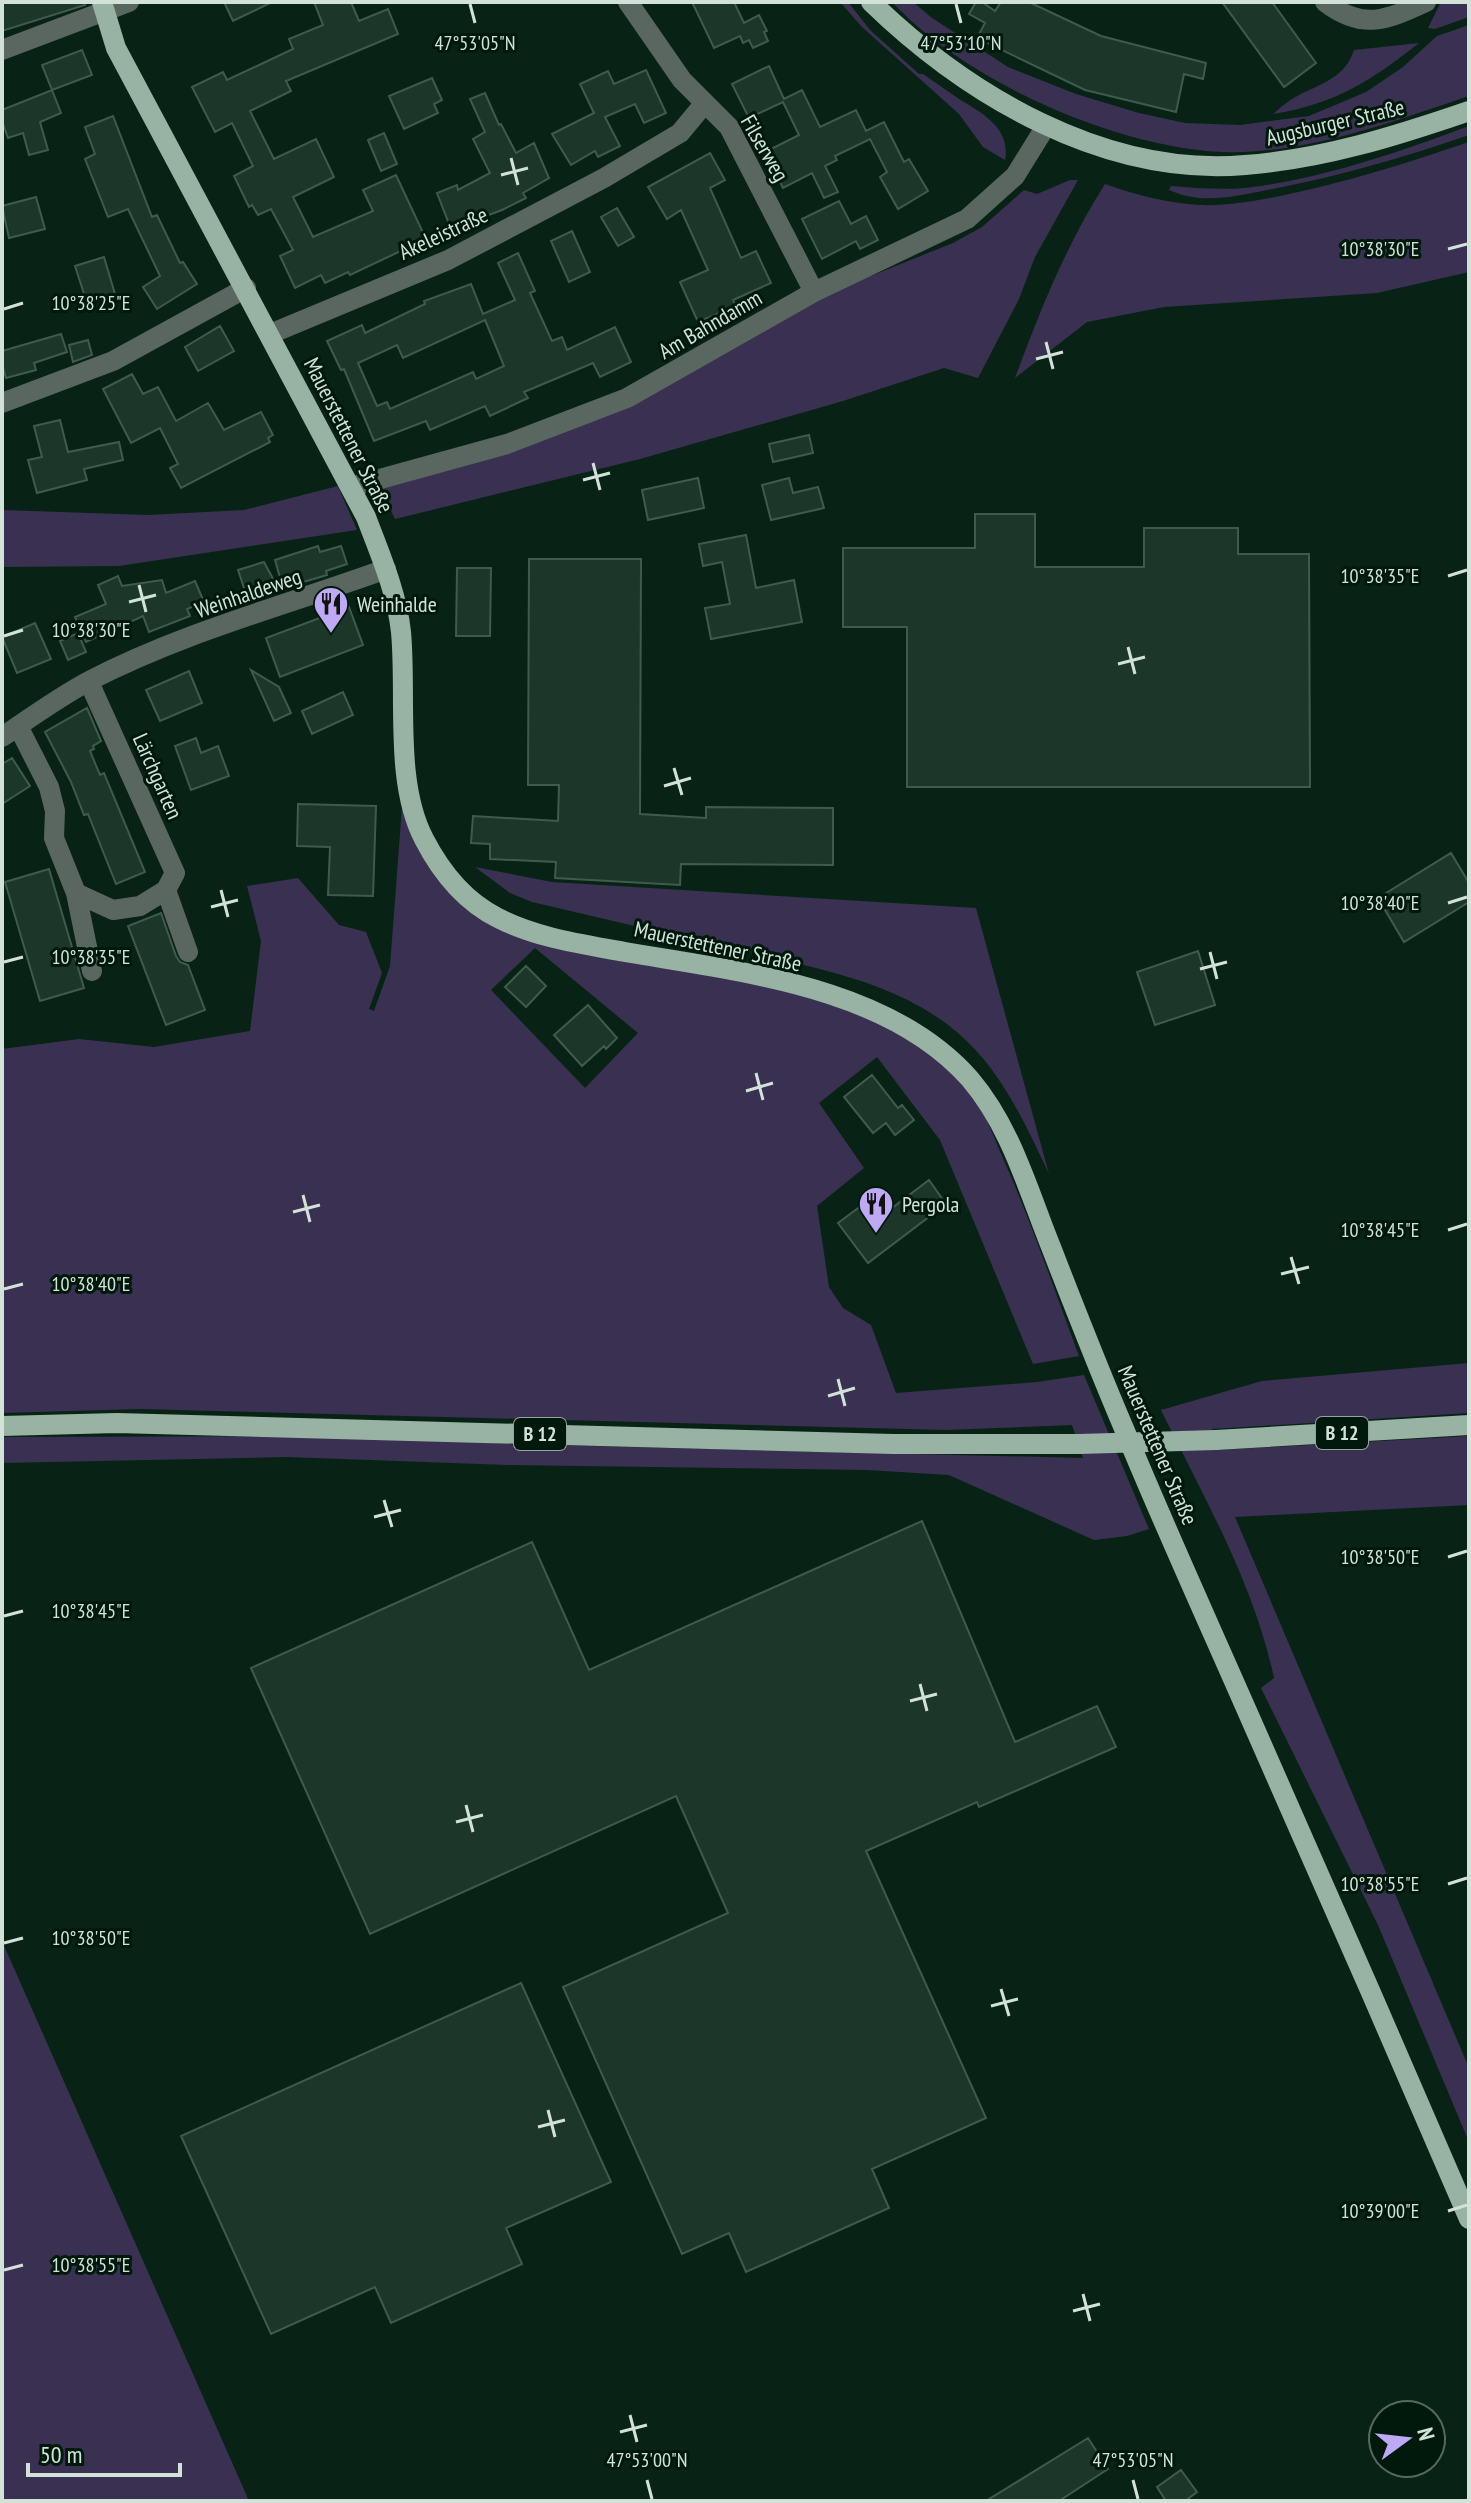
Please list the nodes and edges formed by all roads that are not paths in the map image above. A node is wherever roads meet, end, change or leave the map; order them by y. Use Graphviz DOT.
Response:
graph roads {
  1 [pos="129,2"];
  2 [pos="628,2"];
  3 [pos="871,2"];
  4 [pos="1325,2"];
  5 [pos="1426,2"];
  6 [pos="103,8"];
  7 [pos="2,50"];
  8 [pos="704,104"];
  9 [pos="1469,111"];
  10 [pos="1046,126"];
  11 [pos="246,288"];
  12 [pos="814,292"];
  13 [pos="270,334"];
  14 [pos="2,403"];
  15 [pos="351,487"];
  16 [pos="386,569"];
  17 [pos="89,682"];
  18 [pos="10,732"];
  19 [pos="166,890"];
  20 [pos="76,893"];
  21 [pos="188,952"];
  22 [pos="92,971"];
  23 [pos="1469,1425"];
  24 [pos="2,1426"];
  25 [pos="1469,2219"];
  1 -- 6 [label="street"];
  2 -- 8 [label="street, Filserweg"];
  3 -- 10 [label="main road, Augsburger Straße"];
  4 -- 5 [label="street"];
  6 -- 7 [label="street"];
  6 -- 11 [label="main road, Mauerstettener Straße"];
  8 -- 12 [label="street, Filserweg"];
  8 -- 13 [label="street, Akeleistraße"];
  9 -- 10 [label="main road, Augsburger Straße"];
  10 -- 12 [label="street, Am Bahndamm"];
  11 -- 13 [label="main road, Mauerstettener Straße"];
  11 -- 14 [label="street"];
  12 -- 15 [label="street, Am Bahndamm"];
  13 -- 15 [label="main road, Mauerstettener Straße"];
  15 -- 16 [label="main road, Mauerstettener Straße"];
  16 -- 17 [label="street, Weinhaldeweg"];
  16 -- 25 [label="main road, Mauerstettener Straße"];
  17 -- 18 [label="street, Weinhaldeweg"];
  17 -- 19 [label="street, Lärchgarten"];
  18 -- 20 [label="street"];
  19 -- 20 [label="street"];
  19 -- 21 [label="street, Lärchgarten"];
  20 -- 22 [label="street"];
  23 -- 24 [label="main road, B 12, bridge"];
}
